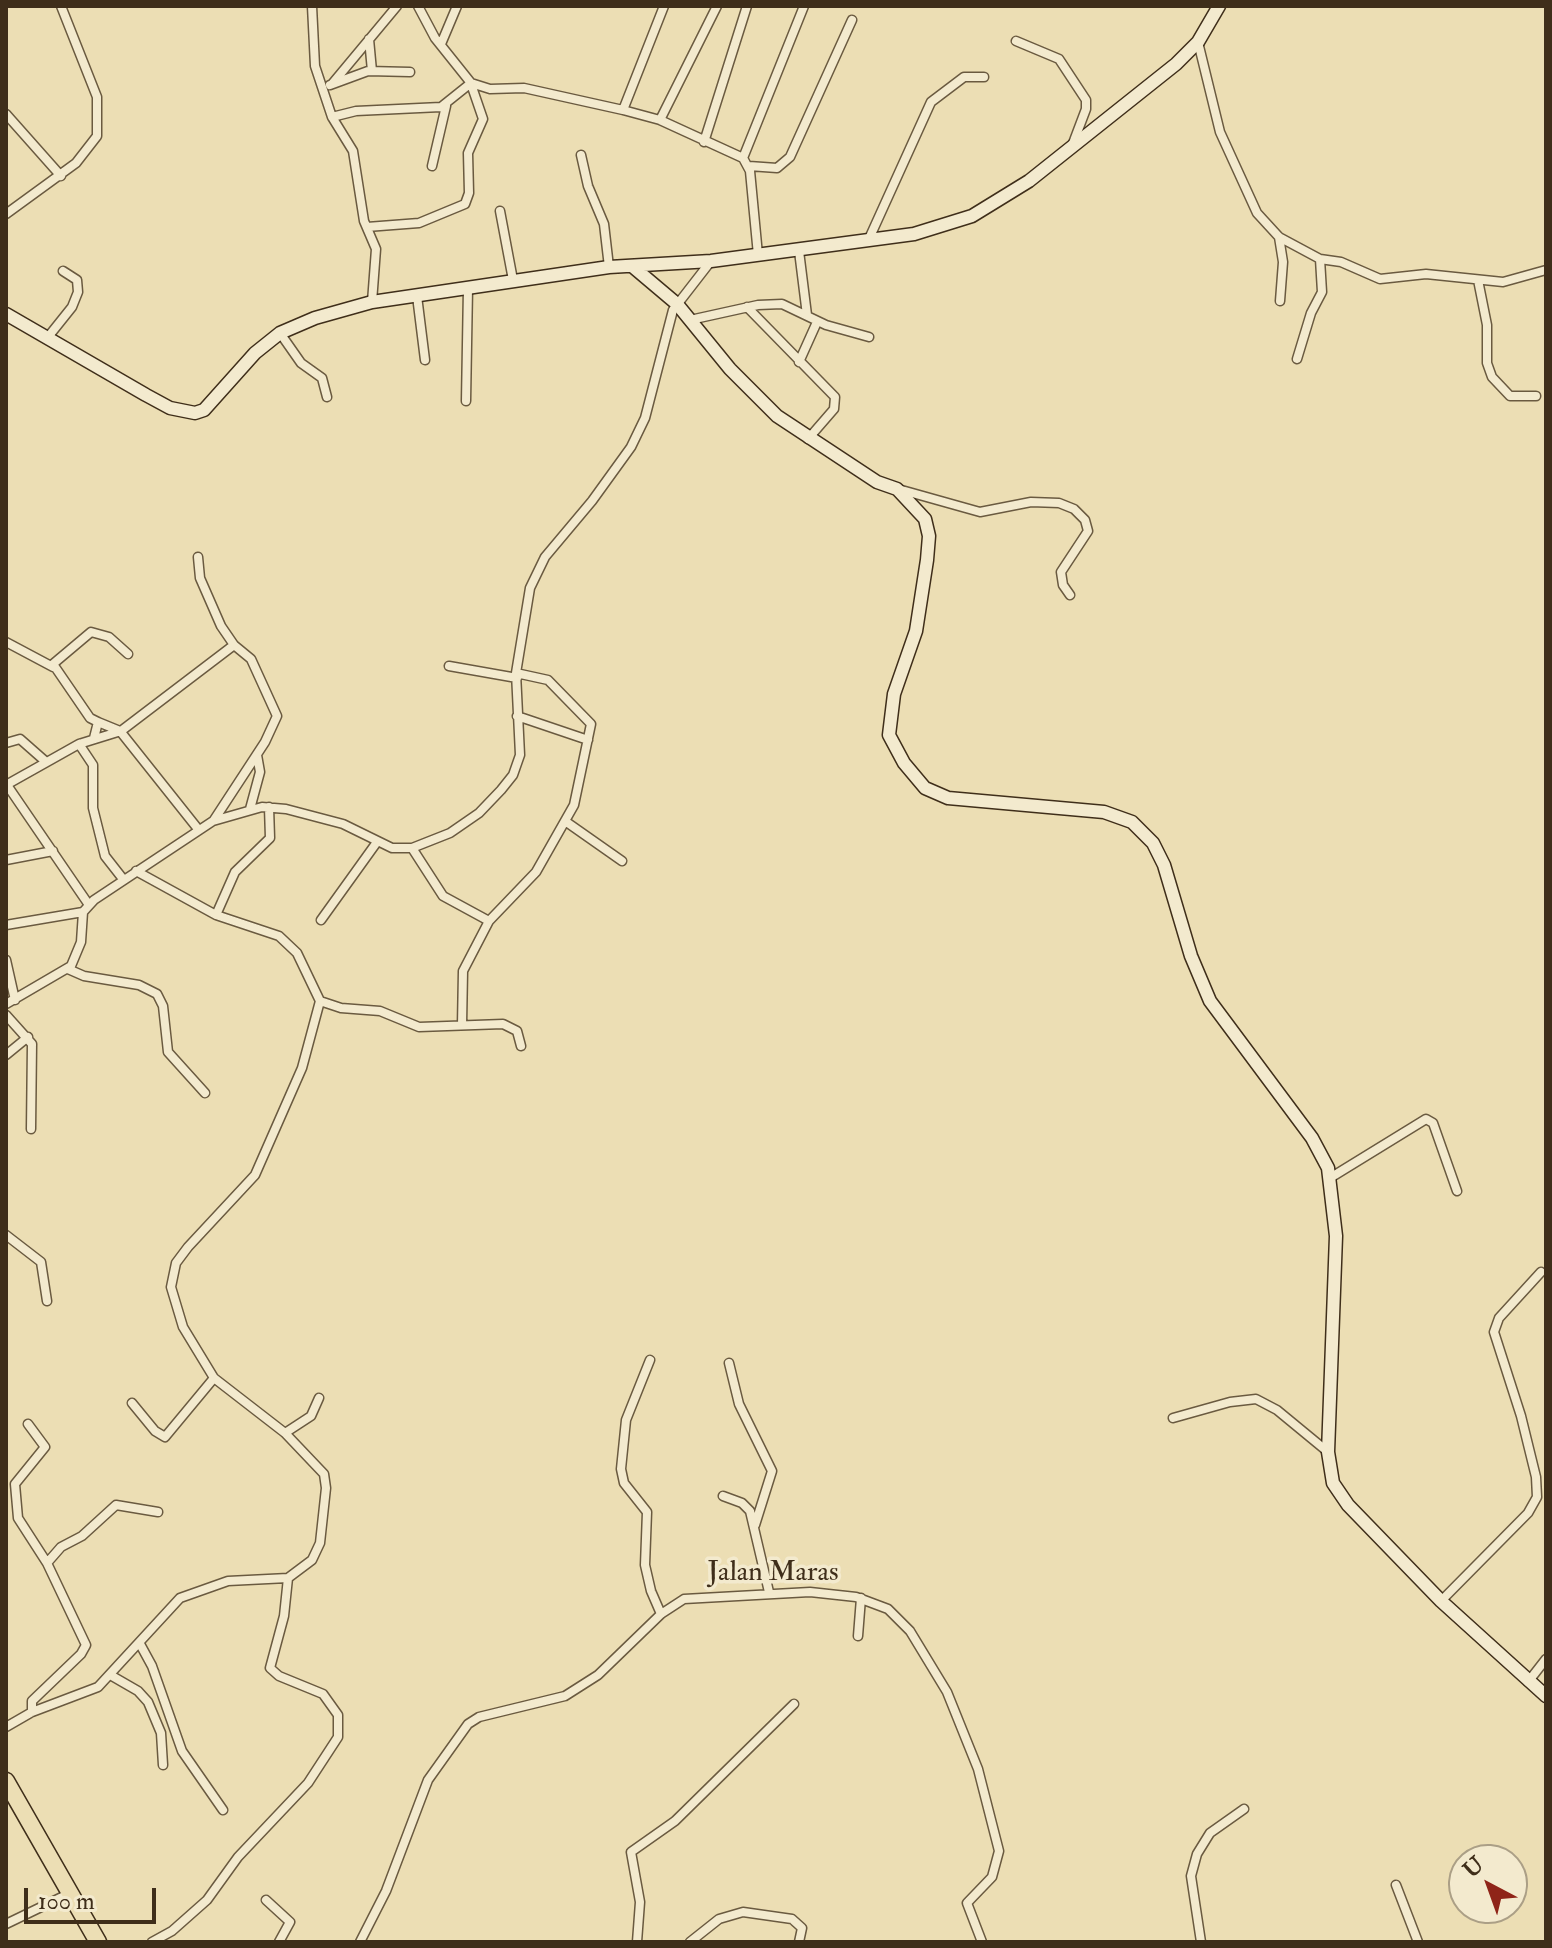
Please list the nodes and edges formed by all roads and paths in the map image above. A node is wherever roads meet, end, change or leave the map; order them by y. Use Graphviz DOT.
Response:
graph roads {
  1 [pos="61,6"];
  2 [pos="312,6"];
  3 [pos="397,6"];
  4 [pos="418,6"];
  5 [pos="457,6"];
  6 [pos="664,6"];
  7 [pos="717,6"];
  8 [pos="747,6"];
  9 [pos="804,6"];
  10 [pos="1219,6"];
  11 [pos="852,20"];
  12 [pos="369,38"];
  13 [pos="1016,41"];
  14 [pos="1198,42"];
  15 [pos="441,44"];
  16 [pos="372,71"];
  17 [pos="410,72"];
  18 [pos="984,77"];
  19 [pos="471,83"];
  20 [pos="332,84"];
  21 [pos="322,89"];
  22 [pos="446,106"];
  23 [pos="623,110"];
  24 [pos="6,114"];
  25 [pos="332,117"];
  26 [pos="660,120"];
  27 [pos="704,142"];
  28 [pos="1072,146"];
  29 [pos="581,155"];
  30 [pos="746,162"];
  31 [pos="432,166"];
  32 [pos="61,176"];
  33 [pos="500,211"];
  34 [pos="6,214"];
  35 [pos="367,227"];
  36 [pos="1279,237"];
  37 [pos="868,241"];
  38 [pos="799,251"];
  39 [pos="758,255"];
  40 [pos="1320,259"];
  41 [pos="711,261"];
  42 [pos="632,266"];
  43 [pos="609,267"];
  44 [pos="1546,270"];
  45 [pos="63,271"];
  46 [pos="513,280"];
  47 [pos="1478,280"];
  48 [pos="468,288"];
  49 [pos="417,296"];
  50 [pos="1280,301"];
  51 [pos="372,302"];
  52 [pos="677,304"];
  53 [pos="747,307"];
  54 [pos="6,314"];
  55 [pos="807,315"];
  56 [pos="690,320"];
  57 [pos="817,322"];
  58 [pos="280,333"];
  59 [pos="48,337"];
  60 [pos="869,337"];
  61 [pos="1297,359"];
  62 [pos="425,360"];
  63 [pos="799,362"];
  64 [pos="1536,396"];
  65 [pos="327,397"];
  66 [pos="466,401"];
  67 [pos="808,439"];
  68 [pos="897,489"];
  69 [pos="198,557"];
  70 [pos="1070,595"];
  71 [pos="6,642"];
  72 [pos="234,645"];
  73 [pos="128,654"];
  74 [pos="449,666"];
  75 [pos="53,667"];
  76 [pos="516,676"];
  77 [pos="517,716"];
  78 [pos="98,722"];
  79 [pos="120,731"];
  80 [pos="94,738"];
  81 [pos="588,740"];
  82 [pos="6,743"];
  83 [pos="79,744"];
  84 [pos="257,755"];
  85 [pos="45,761"];
  86 [pos="6,785"];
  87 [pos="269,807"];
  88 [pos="250,809"];
  89 [pos="213,821"];
  90 [pos="565,821"];
  91 [pos="198,829"];
  92 [pos="377,842"];
  93 [pos="412,848"];
  94 [pos="53,851"];
  95 [pos="6,860"];
  96 [pos="622,861"];
  97 [pos="136,871"];
  98 [pos="123,879"];
  99 [pos="86,908"];
  100 [pos="216,915"];
  101 [pos="321,920"];
  102 [pos="489,921"];
  103 [pos="6,925"];
  104 [pos="6,960"];
  105 [pos="68,969"];
  106 [pos="320,1001"];
  107 [pos="10,1002"];
  108 [pos="6,1015"];
  109 [pos="462,1025"];
  110 [pos="28,1037"];
  111 [pos="521,1046"];
  112 [pos="6,1055"];
  113 [pos="205,1093"];
  114 [pos="31,1129"];
  115 [pos="1330,1178"];
  116 [pos="1457,1191"];
  117 [pos="6,1235"];
  118 [pos="1541,1272"];
  119 [pos="47,1301"];
  120 [pos="650,1360"];
  121 [pos="729,1363"];
  122 [pos="214,1378"];
  123 [pos="319,1398"];
  124 [pos="132,1403"];
  125 [pos="1173,1418"];
  126 [pos="28,1424"];
  127 [pos="285,1433"];
  128 [pos="1328,1452"];
  129 [pos="723,1496"];
  130 [pos="158,1512"];
  131 [pos="755,1525"];
  132 [pos="47,1563"];
  133 [pos="288,1578"];
  134 [pos="769,1592"];
  135 [pos="861,1598"];
  136 [pos="1441,1601"];
  137 [pos="661,1614"];
  138 [pos="858,1636"];
  139 [pos="140,1644"];
  140 [pos="1546,1659"];
  141 [pos="112,1676"];
  142 [pos="1528,1682"];
  143 [pos="1546,1696"];
  144 [pos="794,1704"];
  145 [pos="32,1712"];
  146 [pos="6,1727"];
  147 [pos="163,1765"];
  148 [pos="6,1781"];
  149 [pos="6,1796"];
  150 [pos="1244,1809"];
  151 [pos="223,1810"];
  152 [pos="1396,1885"];
  153 [pos="64,1896"];
  154 [pos="266,1900"];
  155 [pos="6,1924"];
  156 [pos="91,1942"];
  157 [pos="98,1942"];
  158 [pos="152,1942"];
  159 [pos="279,1942"];
  160 [pos="360,1942"];
  161 [pos="637,1942"];
  162 [pos="690,1942"];
  163 [pos="799,1942"];
  164 [pos="982,1942"];
  165 [pos="1201,1942"];
  166 [pos="1418,1942"];
  1 -- 32 [label="street"];
  2 -- 21 [label="street"];
  3 -- 12 [label="street"];
  4 -- 15 [label="street"];
  5 -- 15 [label="street"];
  6 -- 23 [label="street"];
  7 -- 26 [label="street"];
  8 -- 27 [label="street"];
  9 -- 30 [label="street"];
  10 -- 14 [label="street"];
  11 -- 30 [label="street"];
  12 -- 16 [label="street"];
  12 -- 20 [label="street"];
  13 -- 28 [label="street"];
  14 -- 28 [label="street"];
  14 -- 36 [label="street"];
  15 -- 19 [label="street"];
  16 -- 17 [label="street"];
  16 -- 20 [label="street"];
  18 -- 37 [label="street"];
  19 -- 22 [label="street"];
  19 -- 23 [label="street"];
  19 -- 35 [label="street"];
  20 -- 21 [label="street"];
  21 -- 25 [label="street"];
  22 -- 25 [label="street"];
  22 -- 31 [label="street"];
  23 -- 26 [label="street"];
  24 -- 32 [label="street"];
  25 -- 35 [label="street"];
  26 -- 27 [label="street"];
  27 -- 30 [label="street"];
  28 -- 37 [label="street"];
  29 -- 43 [label="street"];
  30 -- 39 [label="street"];
  32 -- 34 [label="street"];
  33 -- 46 [label="street"];
  35 -- 51 [label="street"];
  36 -- 40 [label="street"];
  36 -- 50 [label="street"];
  37 -- 38 [label="street"];
  38 -- 39 [label="street"];
  38 -- 55 [label="street"];
  39 -- 41 [label="street"];
  40 -- 47 [label="street"];
  40 -- 61 [label="street"];
  41 -- 42 [label="street"];
  41 -- 52 [label="street"];
  42 -- 43 [label="street"];
  42 -- 52 [label="street"];
  43 -- 46 [label="street"];
  44 -- 47 [label="street"];
  45 -- 59 [label="street"];
  46 -- 48 [label="street"];
  47 -- 64 [label="street"];
  48 -- 49 [label="street"];
  48 -- 66 [label="street"];
  49 -- 51 [label="street"];
  49 -- 62 [label="street"];
  51 -- 58 [label="street"];
  52 -- 56 [label="street"];
  52 -- 76 [label="street"];
  53 -- 55 [label="street"];
  53 -- 56 [label="street"];
  53 -- 63 [label="street"];
  54 -- 59 [label="street"];
  55 -- 57 [label="street"];
  56 -- 67 [label="street"];
  57 -- 60 [label="street"];
  57 -- 63 [label="street"];
  58 -- 59 [label="street"];
  58 -- 65 [label="street"];
  63 -- 67 [label="street"];
  67 -- 68 [label="street"];
  68 -- 70 [label="street"];
  68 -- 115 [label="street"];
  69 -- 72 [label="street"];
  71 -- 75 [label="street"];
  72 -- 79 [label="street"];
  72 -- 84 [label="street"];
  73 -- 75 [label="street"];
  74 -- 76 [label="street"];
  75 -- 78 [label="street"];
  76 -- 77 [label="street"];
  76 -- 81 [label="street"];
  77 -- 81 [label="street"];
  77 -- 93 [label="street"];
  78 -- 79 [label="street"];
  78 -- 80 [label="street"];
  79 -- 80 [label="street"];
  79 -- 91 [label="street"];
  80 -- 83 [label="street"];
  81 -- 90 [label="street"];
  82 -- 85 [label="street"];
  83 -- 85 [label="street"];
  83 -- 98 [label="street"];
  84 -- 88 [label="street"];
  84 -- 89 [label="street"];
  85 -- 86 [label="street"];
  86 -- 94 [label="street"];
  87 -- 88 [label="street"];
  87 -- 92 [label="street"];
  87 -- 100 [label="street"];
  88 -- 89 [label="street"];
  89 -- 91 [label="street"];
  90 -- 96 [label="street"];
  90 -- 102 [label="street"];
  91 -- 97 [label="street"];
  92 -- 93 [label="street"];
  92 -- 101 [label="street"];
  93 -- 102 [label="street"];
  94 -- 95 [label="street"];
  94 -- 99 [label="street"];
  97 -- 98 [label="street"];
  97 -- 100 [label="street"];
  98 -- 99 [label="street"];
  99 -- 103 [label="street"];
  99 -- 105 [label="street"];
  100 -- 106 [label="street"];
  102 -- 109 [label="street"];
  104 -- 107 [label="street"];
  105 -- 107 [label="street"];
  105 -- 113 [label="street"];
  106 -- 109 [label="street"];
  106 -- 122 [label="street"];
  108 -- 110 [label="street"];
  109 -- 111 [label="street"];
  110 -- 112 [label="street"];
  110 -- 114 [label="street"];
  115 -- 116 [label="street"];
  115 -- 128 [label="street"];
  117 -- 119 [label="street"];
  118 -- 136 [label="street"];
  120 -- 137 [label="street"];
  121 -- 131 [label="street"];
  122 -- 124 [label="street"];
  122 -- 127 [label="street"];
  123 -- 127 [label="street"];
  125 -- 128 [label="street"];
  126 -- 132 [label="street"];
  127 -- 133 [label="street"];
  128 -- 136 [label="street"];
  129 -- 131 [label="street"];
  130 -- 132 [label="street"];
  131 -- 134 [label="street"];
  132 -- 145 [label="street"];
  133 -- 139 [label="street"];
  133 -- 158 [label="street"];
  134 -- 135 [label="street, Jalan Maras"];
  134 -- 137 [label="street, Jalan Maras"];
  135 -- 138 [label="street"];
  135 -- 164 [label="street, Jalan Maras"];
  136 -- 142 [label="street"];
  137 -- 160 [label="street, Jalan Maras"];
  139 -- 141 [label="street"];
  139 -- 151 [label="street"];
  140 -- 142 [label="street"];
  141 -- 145 [label="street"];
  141 -- 147 [label="street"];
  142 -- 143 [label="street"];
  144 -- 161 [label="street"];
  145 -- 146 [label="street"];
  148 -- 157 [label="highway"];
  149 -- 153 [label="highway"];
  150 -- 165 [label="street"];
  152 -- 166 [label="street"];
  153 -- 155 [label="street"];
  153 -- 156 [label="highway"];
  154 -- 159 [label="street"];
  162 -- 163 [label="street"];
}
